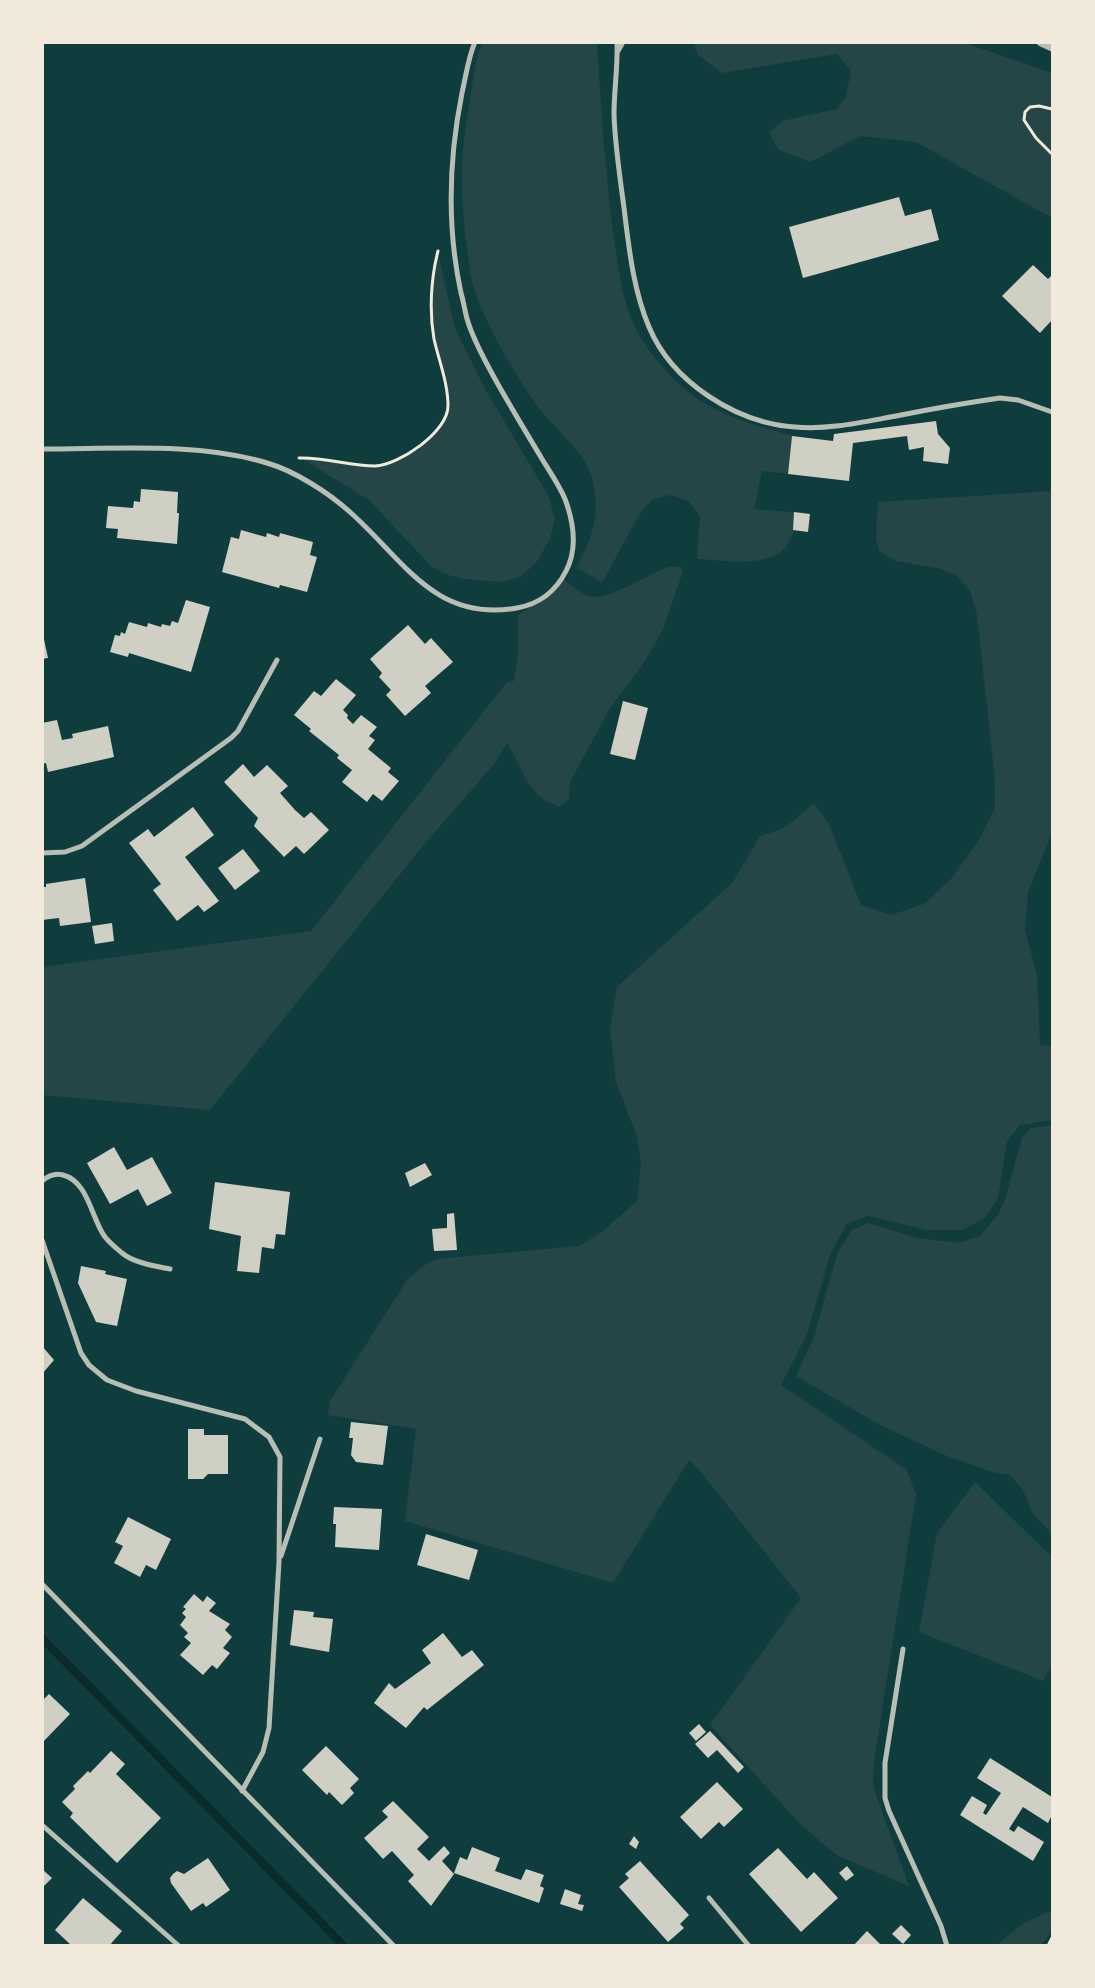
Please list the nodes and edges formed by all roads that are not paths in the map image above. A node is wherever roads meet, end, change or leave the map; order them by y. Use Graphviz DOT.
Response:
graph roads {
  1 [pos="475,42"];
  2 [pos="617,42"];
  3 [pos="623,42"];
  4 [pos="1041,42"];
  5 [pos="1052,47"];
  6 [pos="618,52"];
  7 [pos="1052,412"];
  8 [pos="42,449"];
  9 [pos="277,660"];
  10 [pos="42,853"];
  11 [pos="42,1181"];
  12 [pos="42,1240"];
  13 [pos="170,1269"];
  14 [pos="320,1439"];
  15 [pos="279,1562"];
  16 [pos="42,1584"];
  17 [pos="903,1649"];
  18 [pos="242,1790"];
  19 [pos="42,1825"];
  20 [pos="709,1898"];
  21 [pos="179,1946"];
  22 [pos="394,1946"];
  23 [pos="748,1946"];
  24 [pos="947,1946"];
  1 -- 8 [label="street"];
  2 -- 6 [label="street"];
  3 -- 6 [label="street"];
  4 -- 5 [label="street"];
  6 -- 7 [label="street"];
  9 -- 10 [label="street"];
  11 -- 13 [label="street"];
  12 -- 15 [label="street"];
  14 -- 15 [label="street"];
  15 -- 18 [label="street"];
  16 -- 18 [label="street"];
  17 -- 24 [label="street"];
  18 -- 22 [label="street"];
  19 -- 21 [label="street"];
  20 -- 23 [label="street"];
}
